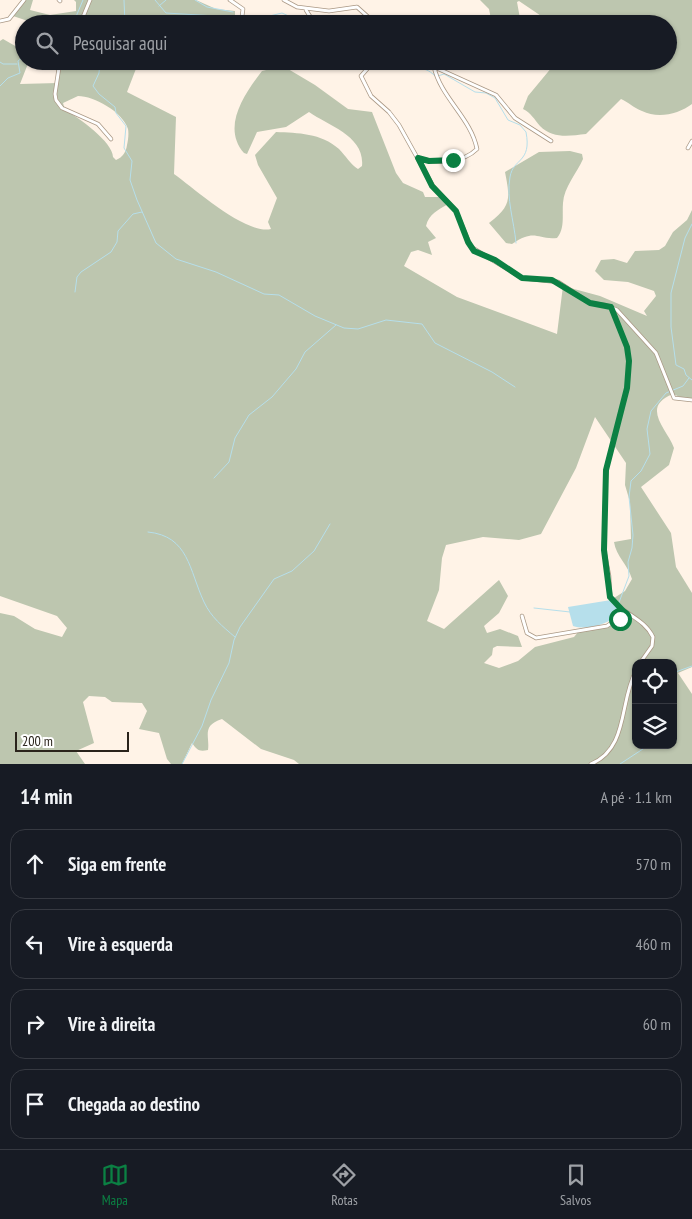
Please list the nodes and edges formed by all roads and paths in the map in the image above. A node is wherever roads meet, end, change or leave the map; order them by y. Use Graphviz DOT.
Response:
graph roads {
  1 [pos="24,0"];
  2 [pos="90,0"];
  3 [pos="230,0"];
  4 [pos="284,0"];
  5 [pos="305,8"];
  6 [pos="85,15"];
  7 [pos="242,15"];
  8 [pos="309,15"];
  9 [pos="366,15"];
  10 [pos="0,22"];
  11 [pos="59,70"];
  12 [pos="366,70"];
  13 [pos="435,70"];
  14 [pos="441,70"];
  15 [pos="111,139"];
  16 [pos="551,141"];
  17 [pos="692,141"];
  18 [pos="688,148"];
  19 [pos="418,158"];
  20 [pos="611,307"];
  21 [pos="692,400"];
  22 [pos="626,614"];
  23 [pos="522,616"];
  24 [pos="643,659"];
  25 [pos="632,681"];
  26 [pos="591,764"];
  1 -- 10 [label="street"];
  2 -- 6 [label="street"];
  3 -- 7 [label="street"];
  4 -- 5 [label="street"];
  5 -- 8 [label="street"];
  5 -- 9 [label="street"];
  11 -- 15 [label="street"];
  12 -- 19 [label="street"];
  13 -- 19 [label="street"];
  14 -- 16 [label="street"];
  17 -- 18 [label="street"];
  19 -- 20 [label="street"];
  20 -- 21 [label="street"];
  20 -- 22 [label="street"];
  22 -- 23 [label="street"];
  22 -- 24 [label="street"];
  25 -- 26 [label="street"];
}
